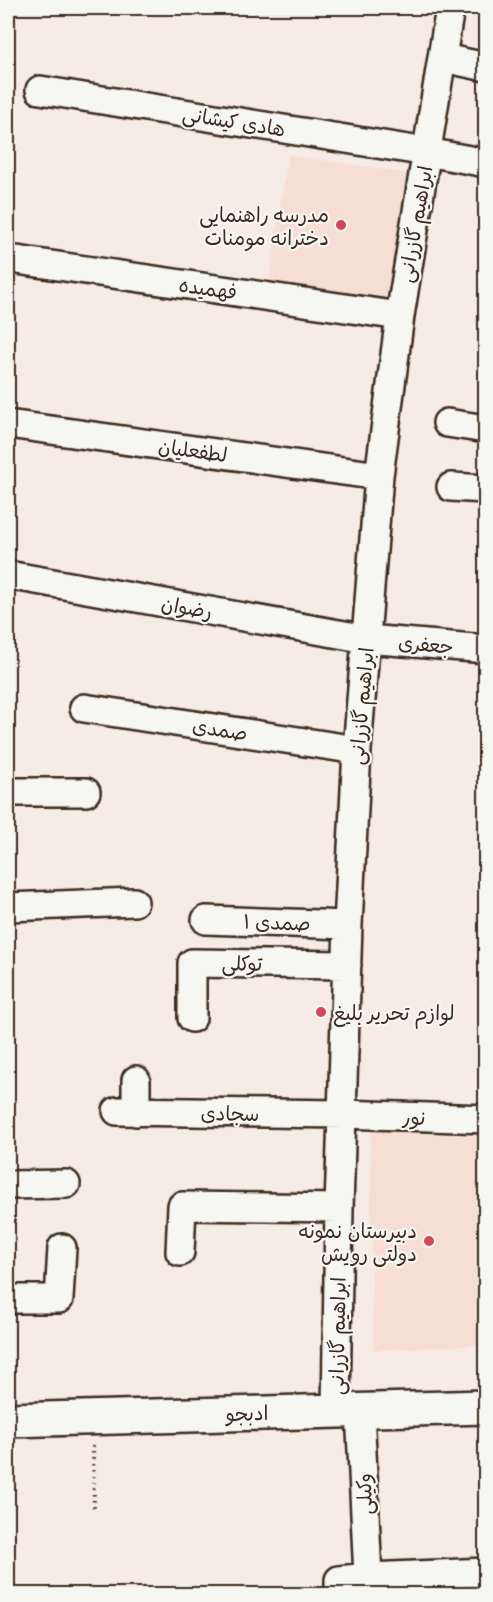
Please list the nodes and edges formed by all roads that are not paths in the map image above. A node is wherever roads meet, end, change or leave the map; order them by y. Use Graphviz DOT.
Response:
graph roads {
  1 [pos="450,8"];
  2 [pos="442,58"];
  3 [pos="486,68"];
  4 [pos="40,90"];
  5 [pos="427,152"];
  6 [pos="486,163"];
  7 [pos="17,260"];
  8 [pos="400,316"];
  9 [pos="447,423"];
  10 [pos="8,424"];
  11 [pos="486,429"];
  12 [pos="379,476"];
  13 [pos="451,487"];
  14 [pos="486,489"];
  15 [pos="8,575"];
  16 [pos="367,639"];
  17 [pos="486,649"];
  18 [pos="84,708"];
  19 [pos="357,750"];
  20 [pos="8,792"];
  21 [pos="86,792"];
  22 [pos="134,902"];
  23 [pos="8,907"];
  24 [pos="206,920"];
  25 [pos="348,925"];
  26 [pos="347,965"];
  27 [pos="192,1018"];
  28 [pos="136,1080"];
  29 [pos="343,1114"];
  30 [pos="486,1119"];
  31 [pos="66,1184"];
  32 [pos="8,1185"];
  33 [pos="339,1208"];
  34 [pos="62,1248"];
  35 [pos="180,1252"];
  36 [pos="8,1299"];
  37 [pos="486,1407"];
  38 [pos="348,1411"];
  39 [pos="8,1420"];
  40 [pos="486,1572"];
  41 [pos="368,1577"];
  42 [pos="339,1594"];
  1 -- 2 [label="street, ابراهیم گازرانی"];
  2 -- 3 [label="street"];
  2 -- 5 [label="street, ابراهیم گازرانی"];
  4 -- 5 [label="street, هادی کیشانی"];
  5 -- 6 [label="street, هادی کیشانی"];
  5 -- 8 [label="street, ابراهیم گازرانی"];
  7 -- 8 [label="street, فهمیده"];
  8 -- 12 [label="street, ابراهیم گازرانی"];
  9 -- 11 [label="street"];
  10 -- 12 [label="street, لطفعلیان"];
  12 -- 16 [label="street, ابراهیم گازرانی"];
  13 -- 14 [label="street"];
  15 -- 16 [label="street, رضوان"];
  16 -- 17 [label="street, جعفری"];
  16 -- 19 [label="street, ابراهیم گازرانی"];
  18 -- 19 [label="street, صمدی"];
  19 -- 25 [label="street, ابراهیم گازرانی"];
  20 -- 21 [label="street"];
  22 -- 23 [label="street"];
  24 -- 25 [label="street, صمدی ۱"];
  25 -- 26 [label="street, ابراهیم گازرانی"];
  26 -- 27 [label="street, توکلی"];
  26 -- 29 [label="street, ابراهیم گازرانی"];
  28 -- 29 [label="street, سجادی"];
  29 -- 30 [label="street, نور"];
  29 -- 33 [label="street, ابراهیم گازرانی"];
  31 -- 32 [label="street"];
  33 -- 35 [label="street"];
  33 -- 38 [label="street, ابراهیم گازرانی"];
  34 -- 36 [label="street"];
  37 -- 38 [label="street, ادبجو"];
  38 -- 39 [label="street, ادبجو"];
  38 -- 41 [label="street, وکیلی"];
  40 -- 41 [label="street"];
  41 -- 42 [label="street"];
}
